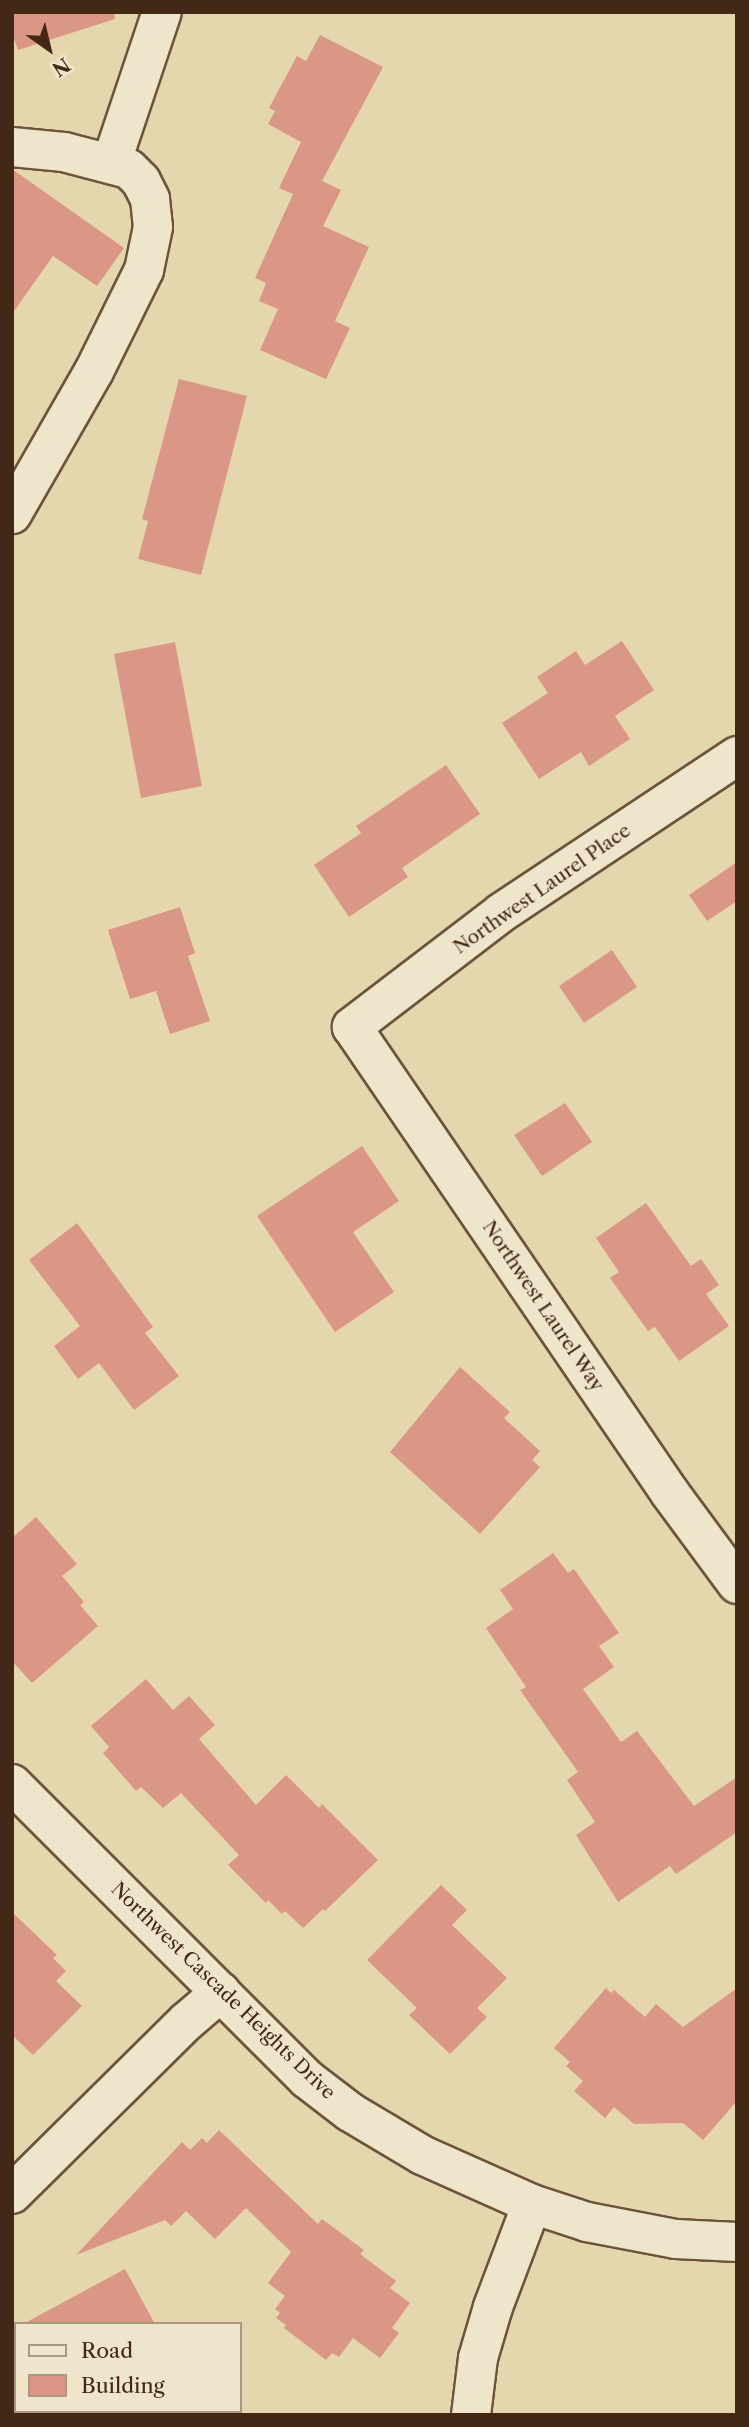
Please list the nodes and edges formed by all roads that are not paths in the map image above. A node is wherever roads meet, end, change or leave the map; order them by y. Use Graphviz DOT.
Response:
graph roads {
  1 [pos="162,12"];
  2 [pos="12,147"];
  3 [pos="111,164"];
  4 [pos="12,514"];
  5 [pos="737,756"];
  6 [pos="352,1027"];
  7 [pos="737,1584"];
  8 [pos="12,1784"];
  9 [pos="220,1992"];
  10 [pos="12,2194"];
  11 [pos="532,2204"];
  12 [pos="737,2242"];
  13 [pos="471,2415"];
  1 -- 3 [label="street"];
  2 -- 3 [label="street"];
  3 -- 4 [label="street"];
  5 -- 6 [label="street, Northwest Laurel Place"];
  6 -- 7 [label="street, Northwest Laurel Way"];
  8 -- 9 [label="street, Northwest Cascade Heights Drive"];
  9 -- 10 [label="street"];
  9 -- 11 [label="street, Northwest Cascade Heights Drive"];
  11 -- 12 [label="street, Northwest Cascade Heights Drive"];
  11 -- 13 [label="street"];
}
